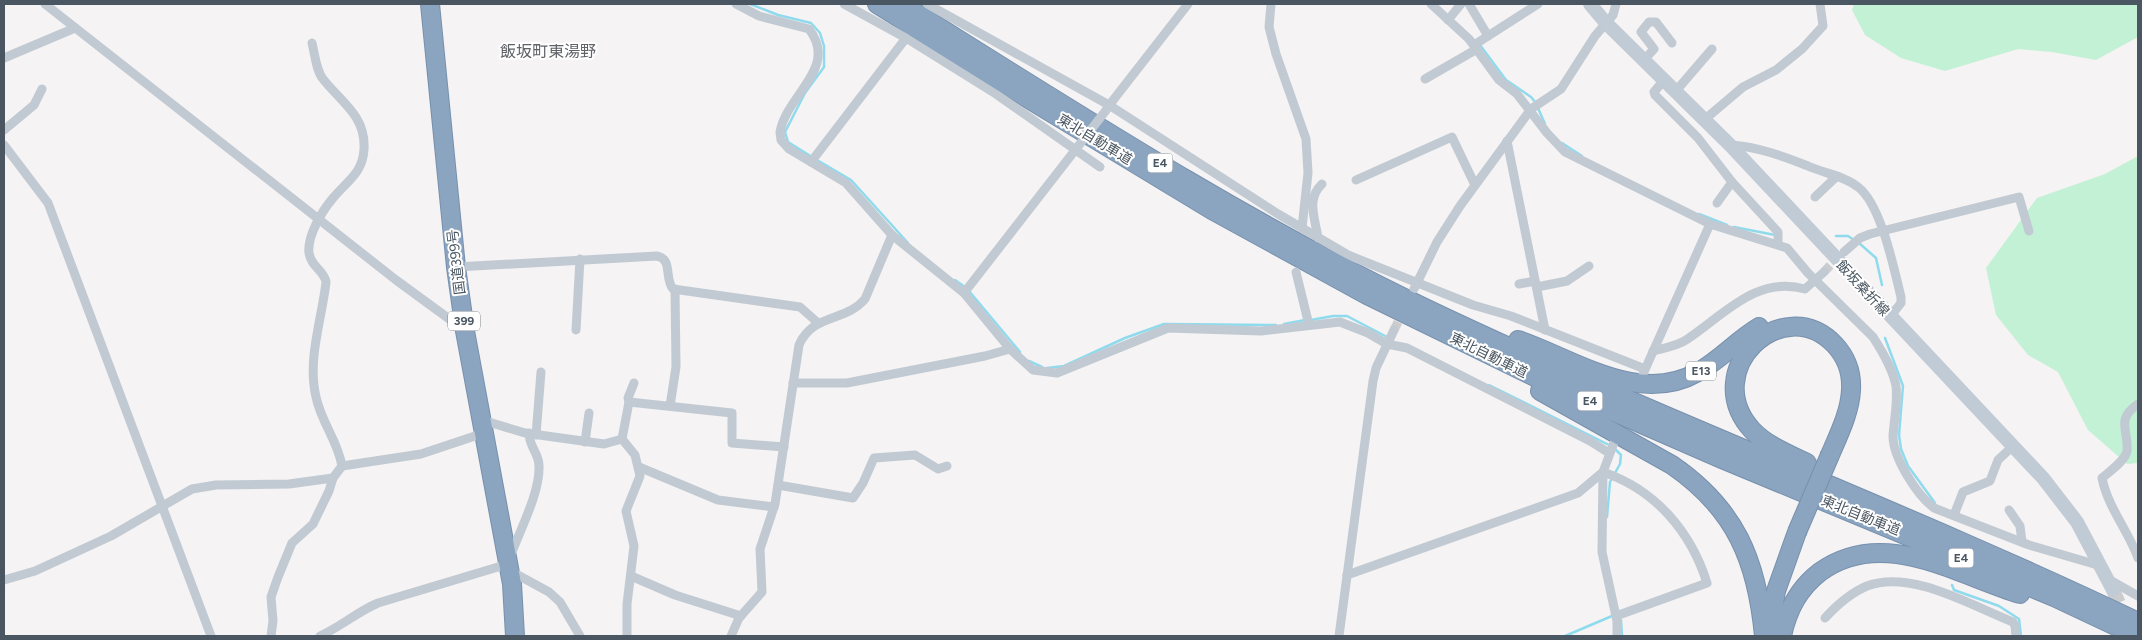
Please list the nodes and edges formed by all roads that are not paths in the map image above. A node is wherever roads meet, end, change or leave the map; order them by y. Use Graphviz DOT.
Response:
graph roads {
  1 [pos="44,4"];
  2 [pos="430,4"];
  3 [pos="736,4"];
  4 [pos="844,4"];
  5 [pos="877,4"];
  6 [pos="902,4"];
  7 [pos="929,4"];
  8 [pos="1188,4"];
  9 [pos="1271,4"];
  10 [pos="1431,4"];
  11 [pos="1461,4"];
  12 [pos="1469,4"];
  13 [pos="1538,4"];
  14 [pos="1590,4"];
  15 [pos="1616,4"];
  16 [pos="1820,4"];
  17 [pos="1449,17"];
  18 [pos="1606,23"];
  19 [pos="75,28"];
  20 [pos="906,38"];
  21 [pos="312,43"];
  22 [pos="1479,43"];
  23 [pos="1672,43"];
  24 [pos="1712,48"];
  25 [pos="4,58"];
  26 [pos="1644,60"];
  27 [pos="1425,79"];
  28 [pos="1664,80"];
  29 [pos="42,88"];
  30 [pos="1675,92"];
  31 [pos="1535,106"];
  32 [pos="1108,107"];
  33 [pos="1704,120"];
  34 [pos="4,130"];
  35 [pos="1507,141"];
  36 [pos="4,145"];
  37 [pos="1730,145"];
  38 [pos="1075,150"];
  39 [pos="813,158"];
  40 [pos="1100,167"];
  41 [pos="1836,177"];
  42 [pos="1356,180"];
  43 [pos="1732,182"];
  44 [pos="1322,184"];
  45 [pos="1476,185"];
  46 [pos="1815,198"];
  47 [pos="1717,203"];
  48 [pos="321,219"];
  49 [pos="1710,224"];
  50 [pos="1302,228"];
  51 [pos="2029,231"];
  52 [pos="1884,232"];
  53 [pos="892,235"];
  54 [pos="1318,238"];
  55 [pos="1778,243"];
  56 [pos="1844,252"];
  57 [pos="580,259"];
  58 [pos="1589,266"];
  59 [pos="456,267"];
  60 [pos="1296,272"];
  61 [pos="1824,272"];
  62 [pos="1815,280"];
  63 [pos="1519,284"];
  64 [pos="1536,284"];
  65 [pos="1416,285"];
  66 [pos="675,289"];
  67 [pos="966,290"];
  68 [pos="1367,295"];
  69 [pos="1425,308"];
  70 [pos="1890,317"];
  71 [pos="1308,321"];
  72 [pos="817,322"];
  73 [pos="576,330"];
  74 [pos="1545,330"];
  75 [pos="465,331"];
  76 [pos="1390,337"];
  77 [pos="1010,349"];
  78 [pos="1653,351"];
  79 [pos="541,372"];
  80 [pos="793,382"];
  81 [pos="634,383"];
  82 [pos="630,402"];
  83 [pos="2138,404"];
  84 [pos="670,406"];
  85 [pos="589,413"];
  86 [pos="483,427"];
  87 [pos="533,434"];
  88 [pos="622,439"];
  89 [pos="585,442"];
  90 [pos="2013,446"];
  91 [pos="784,447"];
  92 [pos="1835,457"];
  93 [pos="342,466"];
  94 [pos="947,466"];
  95 [pos="639,467"];
  96 [pos="1611,475"];
  97 [pos="333,478"];
  98 [pos="778,485"];
  99 [pos="774,507"];
  100 [pos="162,508"];
  101 [pos="2008,510"];
  102 [pos="1954,515"];
  103 [pos="1802,534"];
  104 [pos="2022,542"];
  105 [pos="2138,558"];
  106 [pos="508,565"];
  107 [pos="2102,566"];
  108 [pos="1347,575"];
  109 [pos="631,576"];
  110 [pos="4,580"];
  111 [pos="2110,584"];
  112 [pos="2062,586"];
  113 [pos="2138,596"];
  114 [pos="1618,615"];
  115 [pos="741,616"];
  116 [pos="1824,618"];
  117 [pos="2104,620"];
  118 [pos="2138,622"];
  119 [pos="211,636"];
  120 [pos="271,636"];
  121 [pos="320,636"];
  122 [pos="515,636"];
  123 [pos="580,636"];
  124 [pos="627,636"];
  125 [pos="730,636"];
  126 [pos="1339,636"];
  127 [pos="1617,636"];
  128 [pos="1764,636"];
  129 [pos="1769,636"];
  130 [pos="1781,636"];
  131 [pos="2016,636"];
  132 [pos="2137,636"];
  1 -- 19 [label="street"];
  2 -- 59 [label="highway, 国道399号 / 399"];
  3 -- 39 [label="street"];
  4 -- 20 [label="street"];
  5 -- 68 [label="highway, 東北自動車道 / E4"];
  6 -- 69 [label="highway, 東北自動車道 / E4"];
  7 -- 32 [label="street"];
  8 -- 32 [label="street"];
  9 -- 50 [label="street"];
  10 -- 17 [label="street"];
  11 -- 17 [label="street"];
  12 -- 22 [label="street"];
  13 -- 22 [label="street"];
  14 -- 18 [label="main road, 飯坂桑折線"];
  15 -- 18 [label="street"];
  16 -- 33 [label="street"];
  17 -- 22 [label="street"];
  18 -- 26 [label="main road, 飯坂桑折線"];
  18 -- 31 [label="street"];
  19 -- 25 [label="street"];
  19 -- 48 [label="street"];
  20 -- 38 [label="street"];
  20 -- 39 [label="street"];
  21 -- 48 [label="street"];
  22 -- 27 [label="street"];
  22 -- 31 [label="street"];
  23 -- 26 [label="street"];
  24 -- 30 [label="street"];
  26 -- 28 [label="main road, 飯坂桑折線"];
  28 -- 30 [label="main road, 飯坂桑折線"];
  28 -- 43 [label="street"];
  29 -- 34 [label="street"];
  30 -- 33 [label="main road, 飯坂桑折線"];
  31 -- 35 [label="street"];
  31 -- 49 [label="street"];
  32 -- 38 [label="street, bridge"];
  32 -- 50 [label="street"];
  33 -- 37 [label="main road, 飯坂桑折線"];
  35 -- 45 [label="street"];
  35 -- 64 [label="street"];
  36 -- 100 [label="street"];
  37 -- 41 [label="street"];
  37 -- 70 [label="main road, 飯坂桑折線"];
  38 -- 40 [label="street"];
  38 -- 67 [label="street"];
  39 -- 53 [label="street"];
  41 -- 46 [label="street"];
  41 -- 52 [label="street"];
  42 -- 45 [label="street"];
  43 -- 47 [label="street"];
  43 -- 55 [label="street"];
  44 -- 54 [label="street"];
  45 -- 65 [label="street"];
  48 -- 75 [label="street"];
  48 -- 93 [label="street"];
  49 -- 55 [label="street"];
  49 -- 78 [label="street"];
  50 -- 54 [label="street"];
  51 -- 52 [label="street"];
  52 -- 56 [label="street"];
  52 -- 70 [label="street"];
  53 -- 67 [label="street"];
  53 -- 72 [label="street"];
  54 -- 65 [label="street"];
  55 -- 62 [label="street"];
  57 -- 59 [label="street"];
  57 -- 66 [label="street"];
  57 -- 73 [label="street"];
  58 -- 64 [label="street"];
  59 -- 75 [label="highway, 国道399号 / 399"];
  60 -- 71 [label="street"];
  61 -- 62 [label="street"];
  62 -- 78 [label="street"];
  62 -- 102 [label="street"];
  63 -- 64 [label="street"];
  64 -- 74 [label="street"];
  65 -- 74 [label="street"];
  66 -- 72 [label="street"];
  66 -- 84 [label="street"];
  67 -- 77 [label="street"];
  68 -- 117 [label="highway, 東北自動車道 / E4"];
  68 -- 128 [label="highway"];
  69 -- 92 [label="highway, E13"];
  69 -- 112 [label="highway, 東北自動車道 / E4"];
  70 -- 90 [label="main road, 飯坂桑折線"];
  71 -- 76 [label="street"];
  71 -- 77 [label="street"];
  72 -- 80 [label="street"];
  74 -- 78 [label="street"];
  75 -- 86 [label="highway, 国道399号 / 399"];
  76 -- 96 [label="street"];
  76 -- 108 [label="street"];
  77 -- 80 [label="street"];
  79 -- 87 [label="street"];
  80 -- 91 [label="street"];
  81 -- 82 [label="street"];
  82 -- 84 [label="street"];
  82 -- 88 [label="street"];
  83 -- 105 [label="street"];
  84 -- 91 [label="street"];
  85 -- 89 [label="street"];
  86 -- 87 [label="street"];
  86 -- 93 [label="street"];
  86 -- 106 [label="highway, 国道399号 / 399"];
  87 -- 89 [label="street"];
  87 -- 106 [label="street"];
  88 -- 89 [label="street"];
  88 -- 95 [label="street"];
  90 -- 102 [label="street"];
  90 -- 107 [label="main road, 飯坂桑折線"];
  91 -- 98 [label="street"];
  92 -- 103 [label="highway, E13"];
  92 -- 112 [label="highway"];
  93 -- 97 [label="street"];
  94 -- 98 [label="street"];
  95 -- 99 [label="street"];
  95 -- 109 [label="street"];
  96 -- 108 [label="street"];
  96 -- 114 [label="street"];
  96 -- 114 [label="street"];
  97 -- 100 [label="street"];
  97 -- 120 [label="street"];
  98 -- 99 [label="street"];
  99 -- 115 [label="street"];
  100 -- 110 [label="street"];
  100 -- 119 [label="street"];
  101 -- 104 [label="street"];
  102 -- 104 [label="street"];
  103 -- 129 [label="highway"];
  103 -- 130 [label="highway, E13"];
  104 -- 107 [label="street"];
  106 -- 121 [label="street"];
  106 -- 122 [label="highway, 国道399号 / 399"];
  106 -- 123 [label="street"];
  107 -- 111 [label="main road, 飯坂桑折線"];
  108 -- 126 [label="street"];
  109 -- 115 [label="street"];
  109 -- 124 [label="street"];
  111 -- 113 [label="street"];
  112 -- 118 [label="highway, 東北自動車道 / E4"];
  114 -- 127 [label="street"];
  115 -- 125 [label="street"];
  116 -- 131 [label="street"];
  117 -- 130 [label="highway"];
  117 -- 132 [label="highway, 東北自動車道 / E4"];
}
